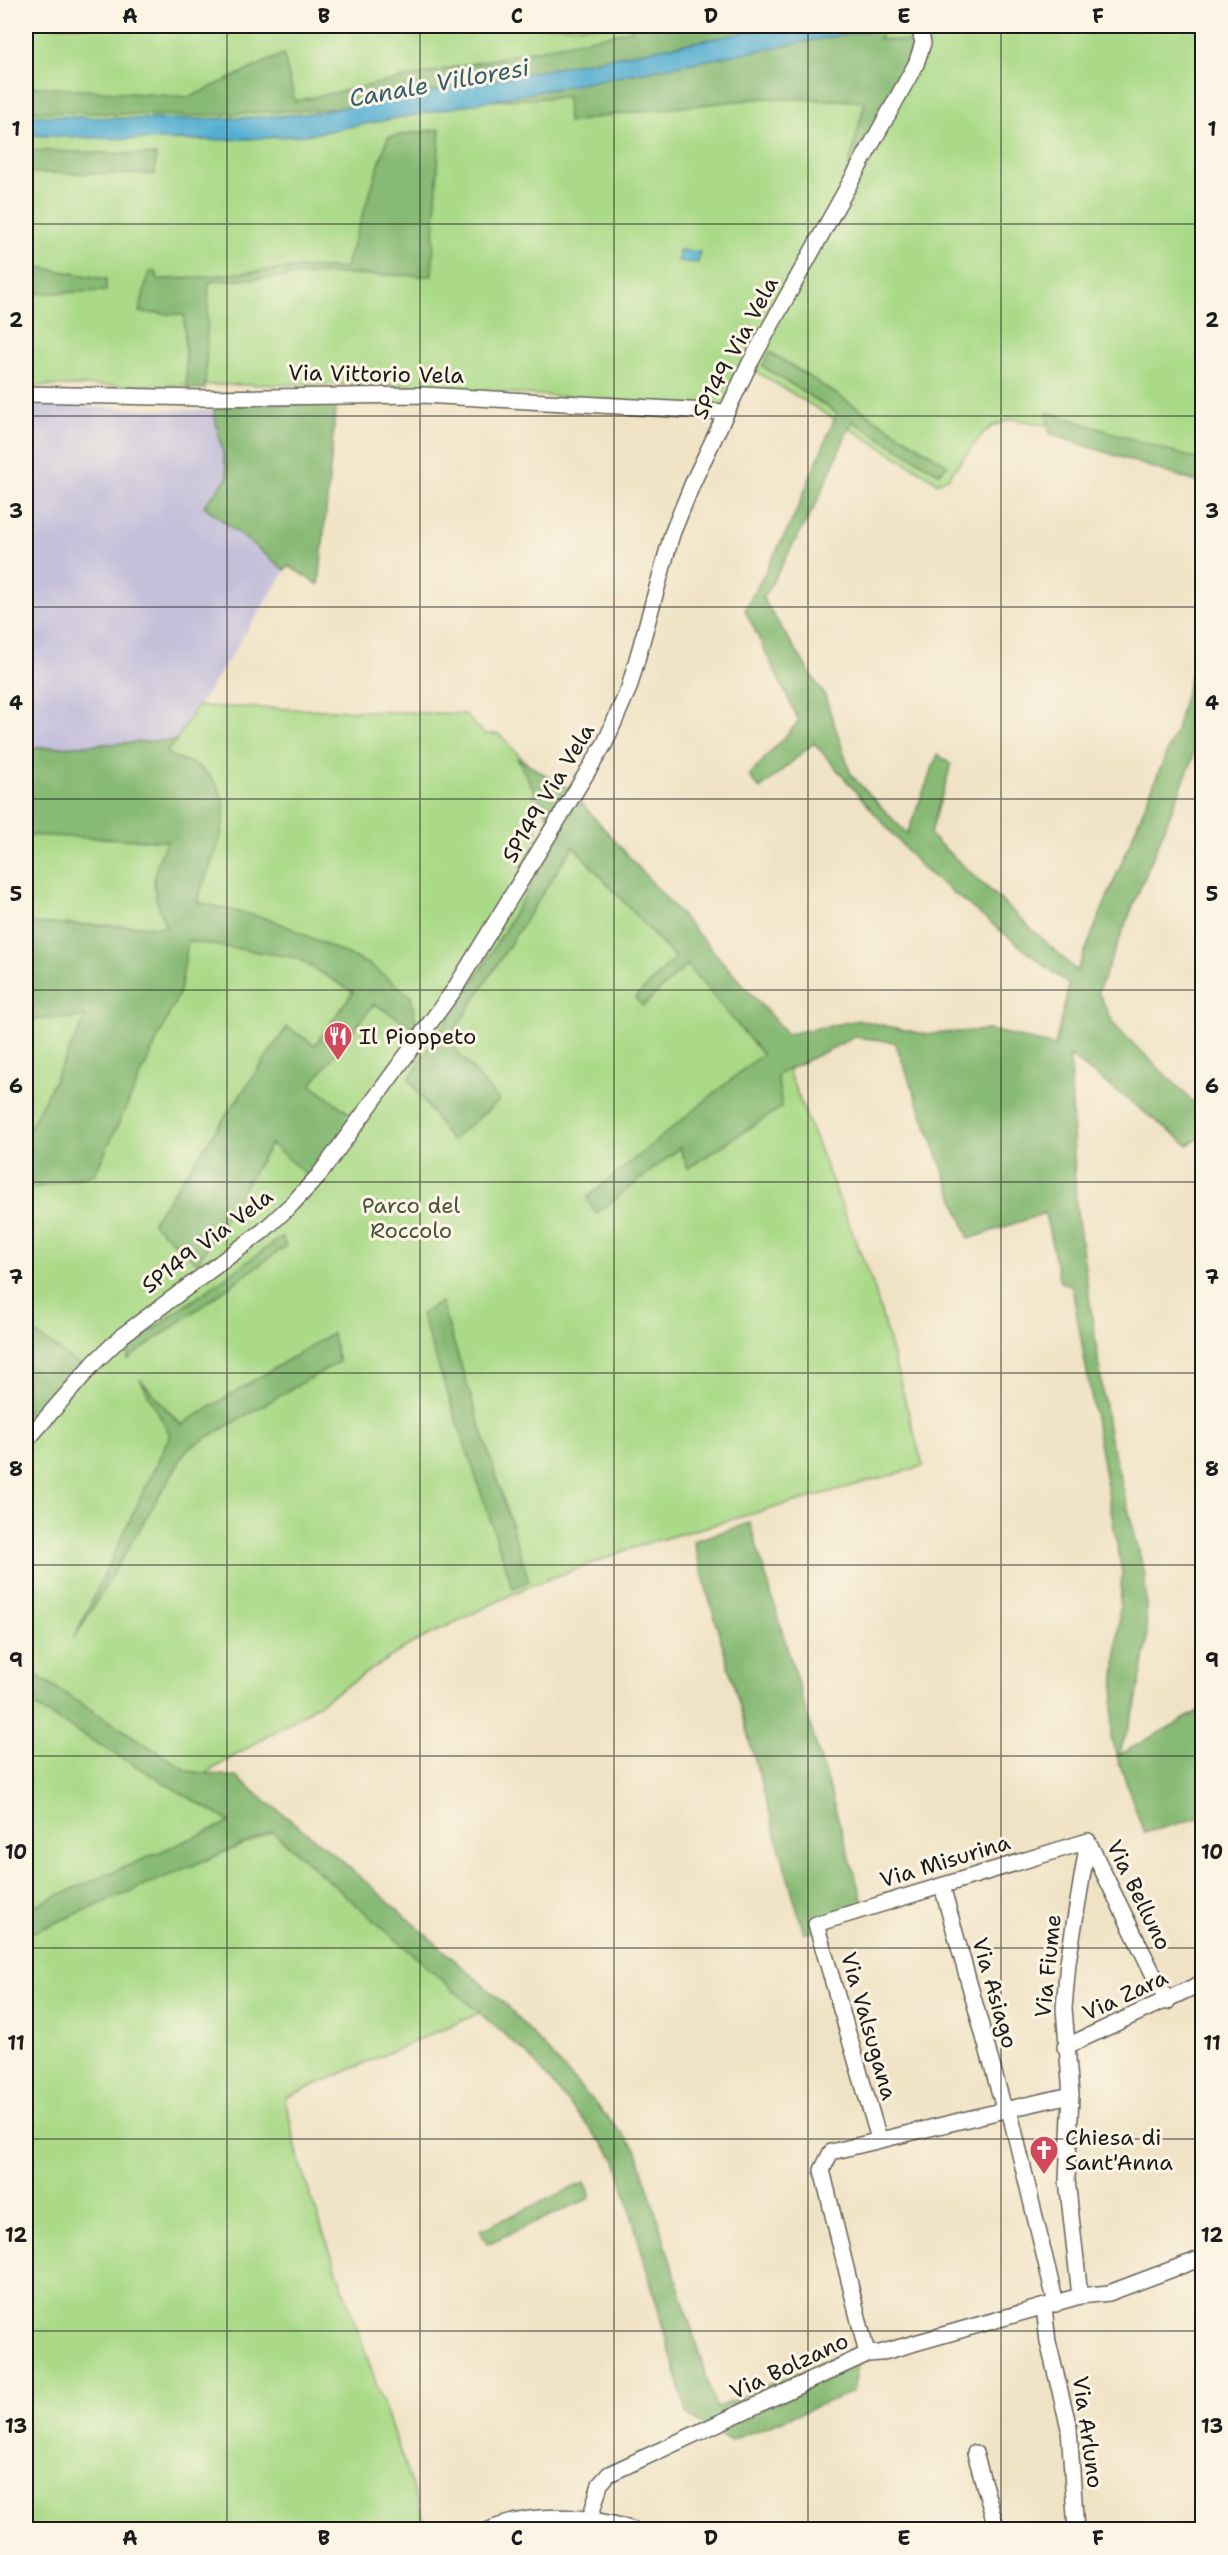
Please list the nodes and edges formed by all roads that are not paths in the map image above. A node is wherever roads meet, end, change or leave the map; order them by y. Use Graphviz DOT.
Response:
graph roads {
  1 [pos="919,26"];
  2 [pos="26,394"];
  3 [pos="725,412"];
  4 [pos="26,1441"];
  5 [pos="1088,1841"];
  6 [pos="942,1886"];
  7 [pos="816,1924"];
  8 [pos="1203,1983"];
  9 [pos="1167,2002"];
  10 [pos="1065,2047"];
  11 [pos="1071,2095"];
  12 [pos="1009,2109"];
  13 [pos="879,2139"];
  14 [pos="1203,2258"];
  15 [pos="1080,2296"];
  16 [pos="1050,2305"];
  17 [pos="867,2354"];
  18 [pos="975,2453"];
  19 [pos="590,2519"];
  20 [pos="1074,2527"];
  21 [pos="489,2529"];
  22 [pos="634,2529"];
  23 [pos="997,2529"];
  1 -- 3 [label="street, SP149 Via Vela"];
  2 -- 3 [label="street, Via Vittorio Vela"];
  3 -- 4 [label="street, SP149 Via Vela"];
  5 -- 6 [label="street, Via Misurina"];
  5 -- 9 [label="street, Via Belluno"];
  5 -- 10 [label="street, Via Fiume"];
  6 -- 7 [label="street, Via Misurina"];
  6 -- 12 [label="street, Via Asiago"];
  7 -- 13 [label="street, Via Valsugana"];
  8 -- 9 [label="street, Via Zara"];
  9 -- 10 [label="street, Via Zara"];
  10 -- 11 [label="street, Via Fiume"];
  11 -- 12 [label="street"];
  11 -- 15 [label="street, Via Fiume"];
  12 -- 13 [label="street"];
  12 -- 16 [label="street, Via Asiago"];
  13 -- 17 [label="street"];
  14 -- 15 [label="street, Via Bolzano"];
  15 -- 16 [label="street, Via Bolzano"];
  16 -- 17 [label="street, Via Bolzano"];
  16 -- 20 [label="street, Via Arluno"];
  17 -- 19 [label="street, Via Bolzano"];
  18 -- 23 [label="street"];
  19 -- 21 [label="street"];
  19 -- 22 [label="street"];
}
